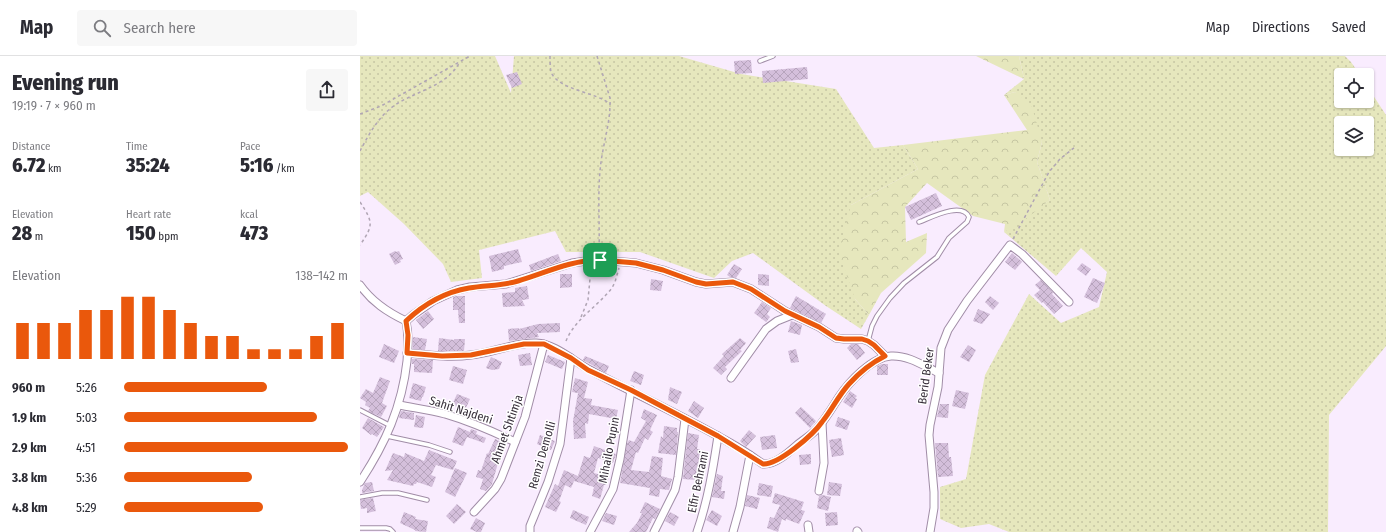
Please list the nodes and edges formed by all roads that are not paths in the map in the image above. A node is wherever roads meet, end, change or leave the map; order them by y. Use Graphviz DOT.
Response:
graph roads {
  1 [pos="774,56"];
  2 [pos="760,61"];
  3 [pos="919,222"];
  4 [pos="360,285"];
  5 [pos="1069,302"];
  6 [pos="792,315"];
  7 [pos="406,321"];
  8 [pos="868,341"];
  9 [pos="544,344"];
  10 [pos="407,353"];
  11 [pos="885,356"];
  12 [pos="571,358"];
  13 [pos="940,373"];
  14 [pos="731,378"];
  15 [pos="631,390"];
  16 [pos="399,405"];
  17 [pos="360,410"];
  18 [pos="685,419"];
  19 [pos="822,423"];
  20 [pos="390,426"];
  21 [pos="387,436"];
  22 [pos="718,436"];
  23 [pos="515,442"];
  24 [pos="450,452"];
  25 [pos="750,455"];
  26 [pos="360,482"];
  27 [pos="819,491"];
  28 [pos="360,497"];
  29 [pos="427,500"];
  30 [pos="474,512"];
  31 [pos="360,528"];
  32 [pos="393,532"];
  33 [pos="530,532"];
  34 [pos="590,532"];
  35 [pos="654,532"];
  36 [pos="697,532"];
  37 [pos="732,532"];
  38 [pos="930,532"];
  1 -- 2 [label="lane"];
  3 -- 8 [label="lane"];
  4 -- 7 [label="street"];
  5 -- 13 [label="street, Berid Beker"];
  6 -- 7 [label="street"];
  6 -- 8 [label="street"];
  6 -- 14 [label="street"];
  7 -- 10 [label="street"];
  8 -- 11 [label="street"];
  9 -- 10 [label="street"];
  9 -- 12 [label="street"];
  9 -- 23 [label="street, Ahmet Shtimja"];
  10 -- 16 [label="street"];
  11 -- 13 [label="street"];
  11 -- 19 [label="street"];
  12 -- 15 [label="street"];
  12 -- 33 [label="street, Remzi Demolli"];
  13 -- 38 [label="street, Berid Beker"];
  15 -- 18 [label="street"];
  15 -- 34 [label="street, Mihailo Pupin"];
  16 -- 20 [label="street"];
  16 -- 23 [label="street, Sahit Najdeni"];
  17 -- 20 [label="lane"];
  18 -- 22 [label="street"];
  18 -- 35 [label="street"];
  19 -- 25 [label="street"];
  19 -- 27 [label="street"];
  20 -- 21 [label="street"];
  21 -- 24 [label="lane"];
  21 -- 26 [label="street"];
  22 -- 25 [label="street"];
  22 -- 36 [label="street, Elfir Behrami"];
  23 -- 30 [label="street, Ahmet Shtimja"];
  25 -- 37 [label="street"];
  28 -- 29 [label="lane"];
  31 -- 32 [label="lane"];
}
